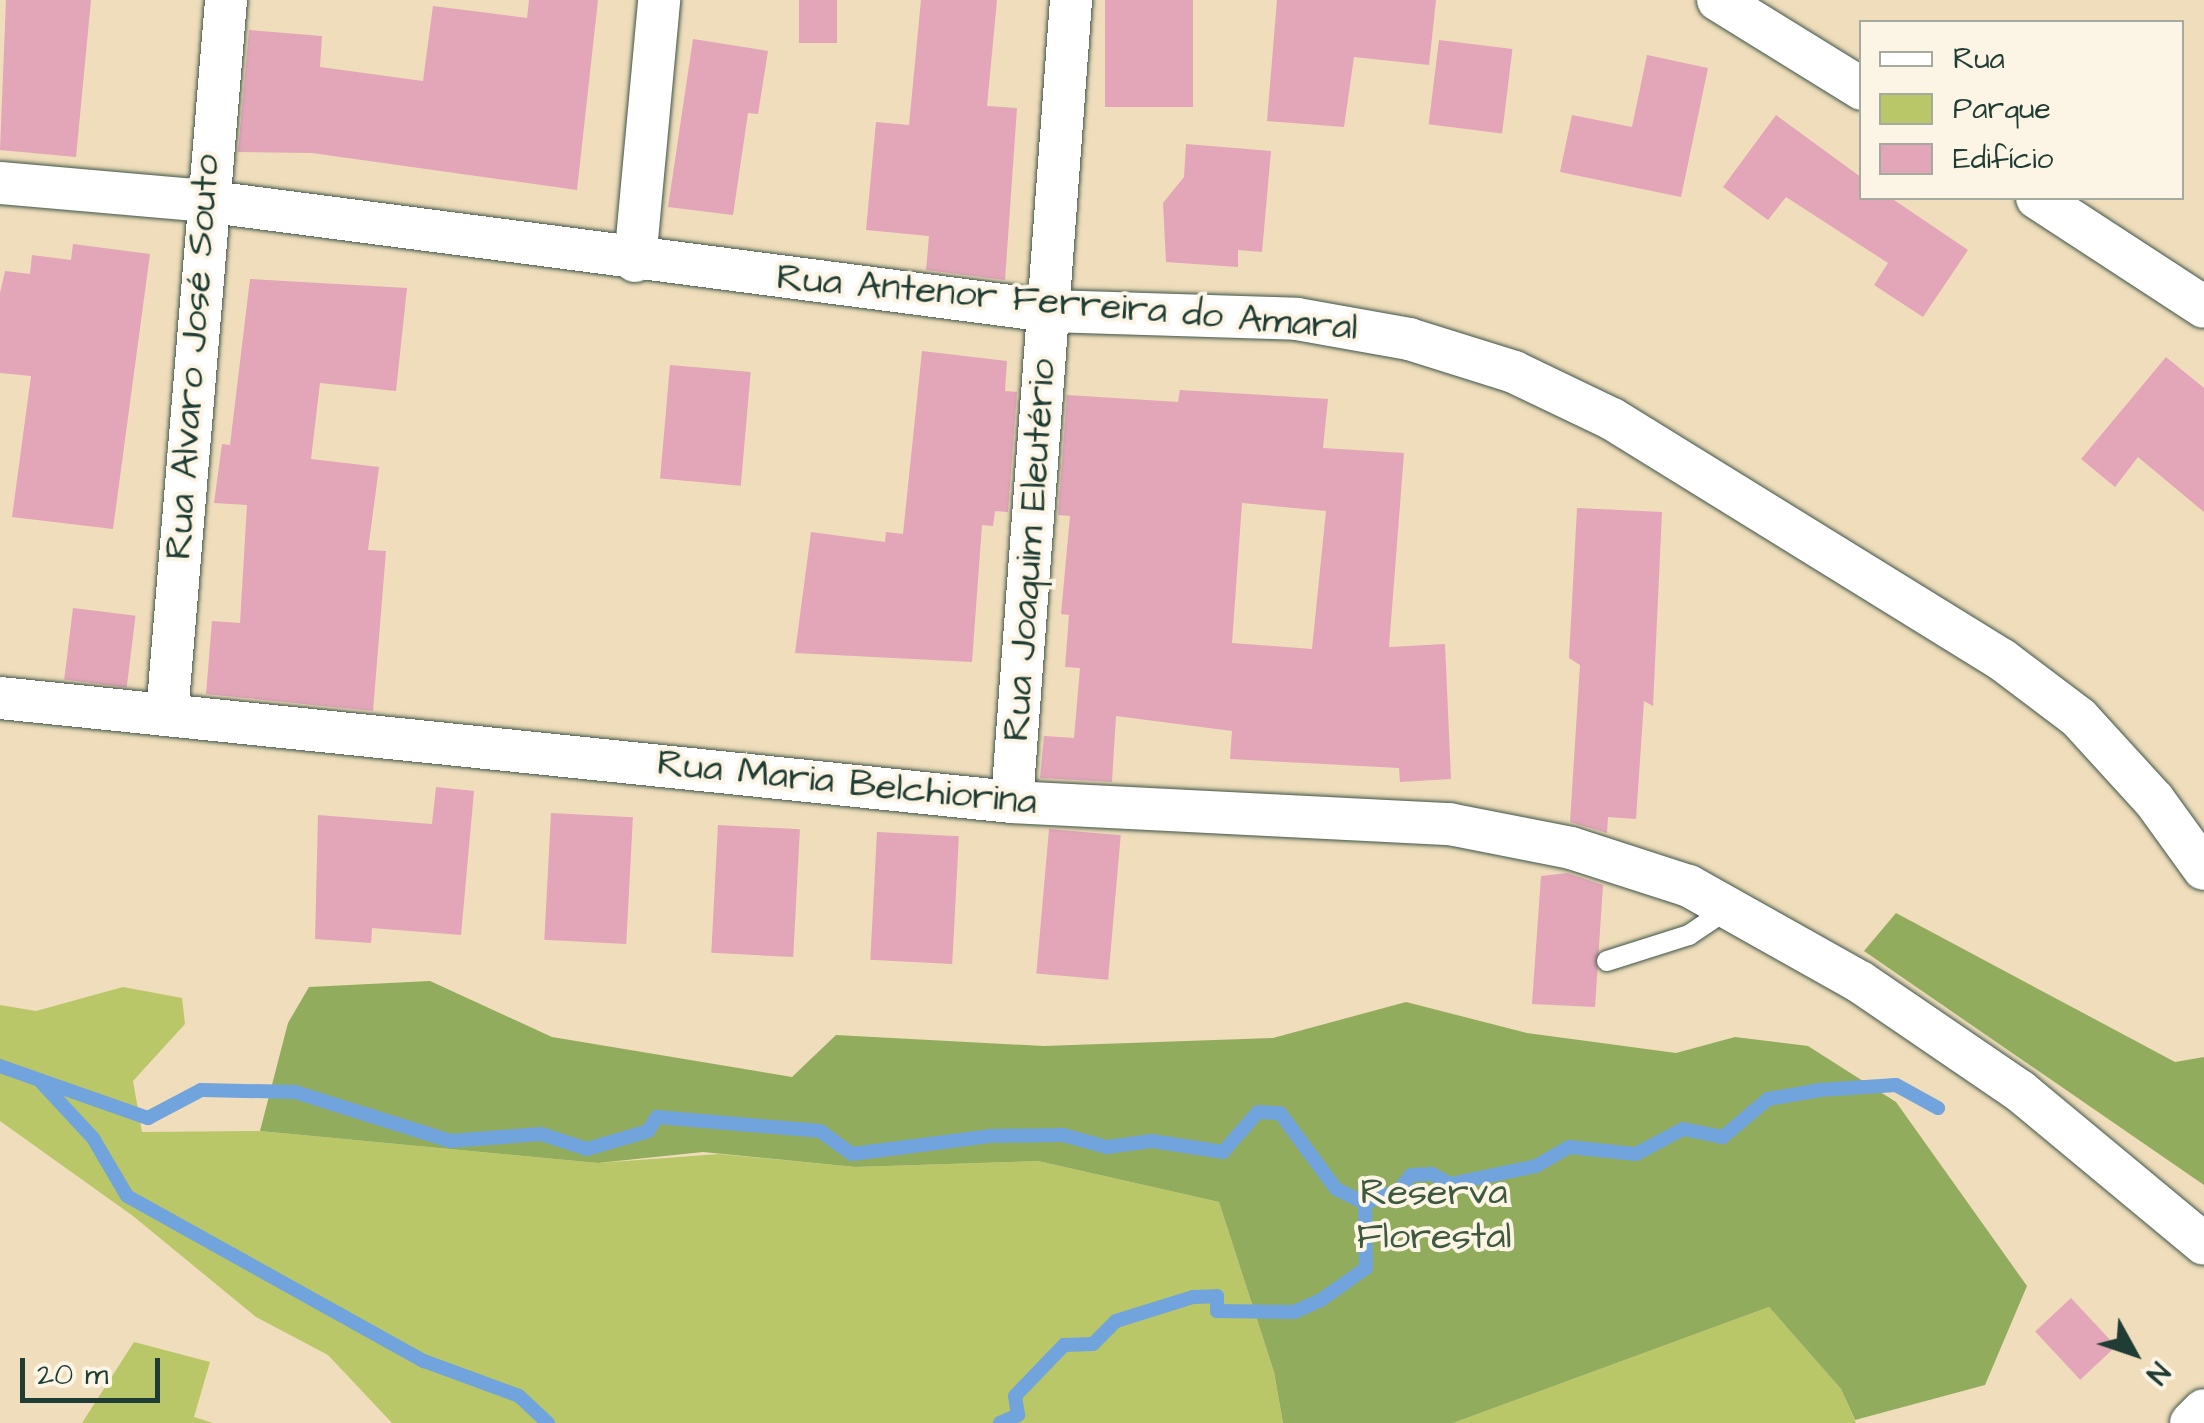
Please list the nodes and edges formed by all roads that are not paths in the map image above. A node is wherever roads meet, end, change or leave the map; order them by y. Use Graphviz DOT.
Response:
graph roads {
  1 [pos="226,0"];
  2 [pos="659,0"];
  3 [pos="1071,0"];
  4 [pos="1718,0"];
  5 [pos="1859,87"];
  6 [pos="0,183"];
  7 [pos="2040,200"];
  8 [pos="204,202"];
  9 [pos="635,261"];
  10 [pos="2204,306"];
  11 [pos="1049,311"];
  12 [pos="0,698"];
  13 [pos="166,715"];
  14 [pos="1012,802"];
  15 [pos="2204,869"];
  16 [pos="1730,908"];
  17 [pos="1607,961"];
  18 [pos="2204,1244"];
  19 [pos="2204,1410"];
  20 [pos="2192,1423"];
  1 -- 8 [label="street, Rua Alvaro José Souto"];
  2 -- 9 [label="street"];
  3 -- 11 [label="street, Rua Joaquim Eleutério"];
  4 -- 5 [label="street"];
  6 -- 8 [label="street, Rua Antenor Ferreira do Amaral"];
  7 -- 10 [label="street"];
  8 -- 9 [label="street, Rua Antenor Ferreira do Amaral"];
  8 -- 13 [label="street, Rua Alvaro José Souto"];
  9 -- 11 [label="street, Rua Antenor Ferreira do Amaral"];
  11 -- 14 [label="street, Rua Joaquim Eleutério"];
  11 -- 15 [label="street, Rua Antenor Ferreira do Amaral"];
  12 -- 13 [label="street, Rua Maria Belchiorina"];
  13 -- 14 [label="street, Rua Maria Belchiorina"];
  14 -- 16 [label="street, Rua Maria Belchiorina"];
  16 -- 17 [label="lane"];
  16 -- 18 [label="street, Rua Maria Belchiorina"];
  19 -- 20 [label="street"];
}
